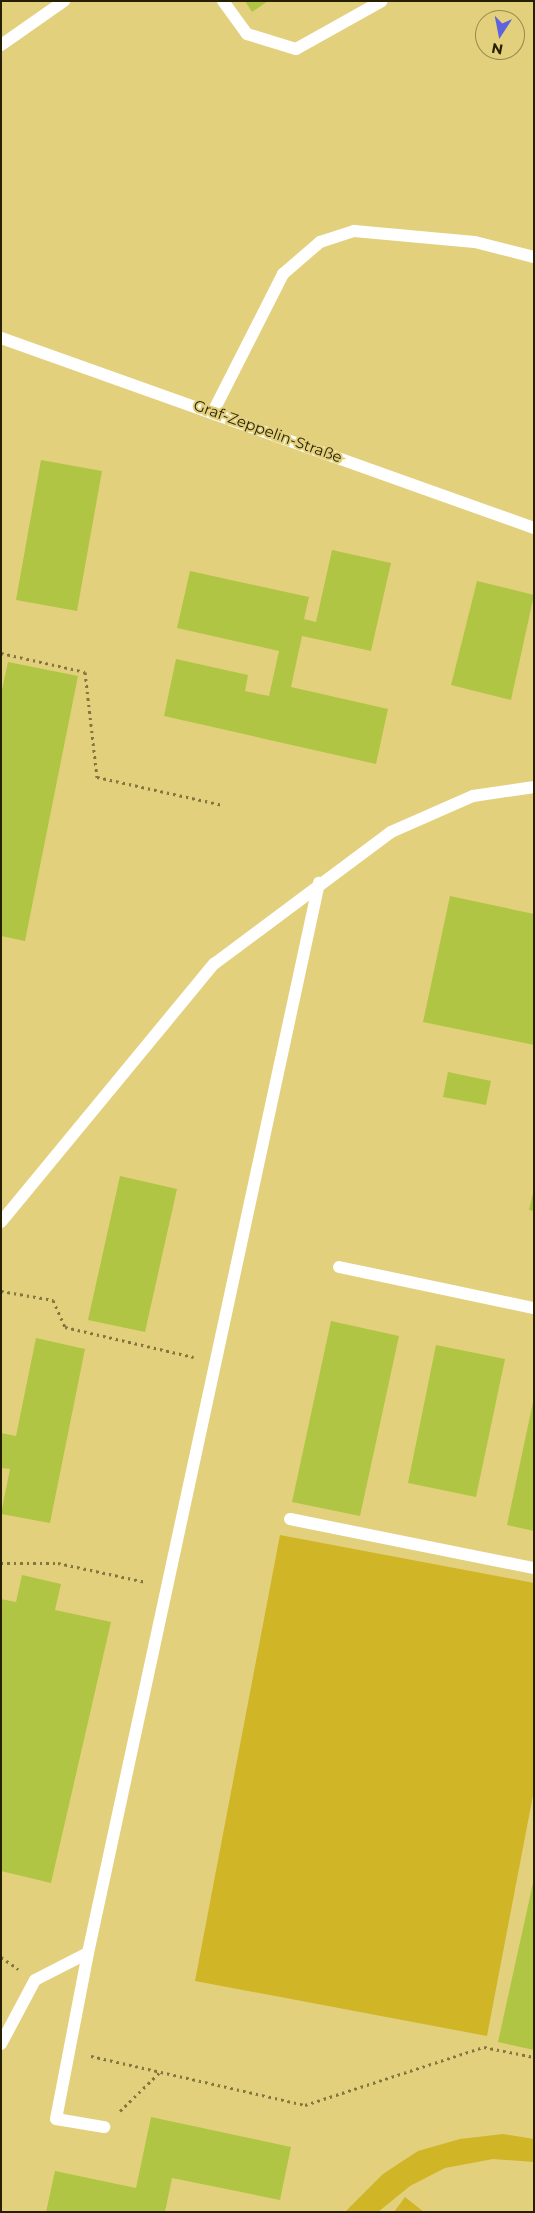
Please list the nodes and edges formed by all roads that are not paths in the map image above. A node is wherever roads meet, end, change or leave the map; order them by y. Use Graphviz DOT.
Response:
graph roads {
  1 [pos="64,1"];
  2 [pos="223,1"];
  3 [pos="382,1"];
  4 [pos="1,45"];
  5 [pos="534,257"];
  6 [pos="1,338"];
  7 [pos="214,410"];
  8 [pos="534,528"];
  9 [pos="534,787"];
  10 [pos="319,884"];
  11 [pos="1,1222"];
  12 [pos="339,1268"];
  13 [pos="534,1308"];
  14 [pos="290,1519"];
  15 [pos="534,1568"];
  16 [pos="88,1953"];
  17 [pos="1,2044"];
  18 [pos="104,2127"];
  1 -- 4 [label="lane"];
  2 -- 3 [label="lane"];
  5 -- 7 [label="lane"];
  6 -- 7 [label="lane, Graf-Zeppelin-Straße"];
  7 -- 8 [label="lane, Graf-Zeppelin-Straße"];
  9 -- 10 [label="lane"];
  10 -- 11 [label="lane"];
  10 -- 16 [label="lane"];
  12 -- 13 [label="lane"];
  14 -- 15 [label="lane"];
  16 -- 17 [label="lane"];
  16 -- 18 [label="lane"];
}
